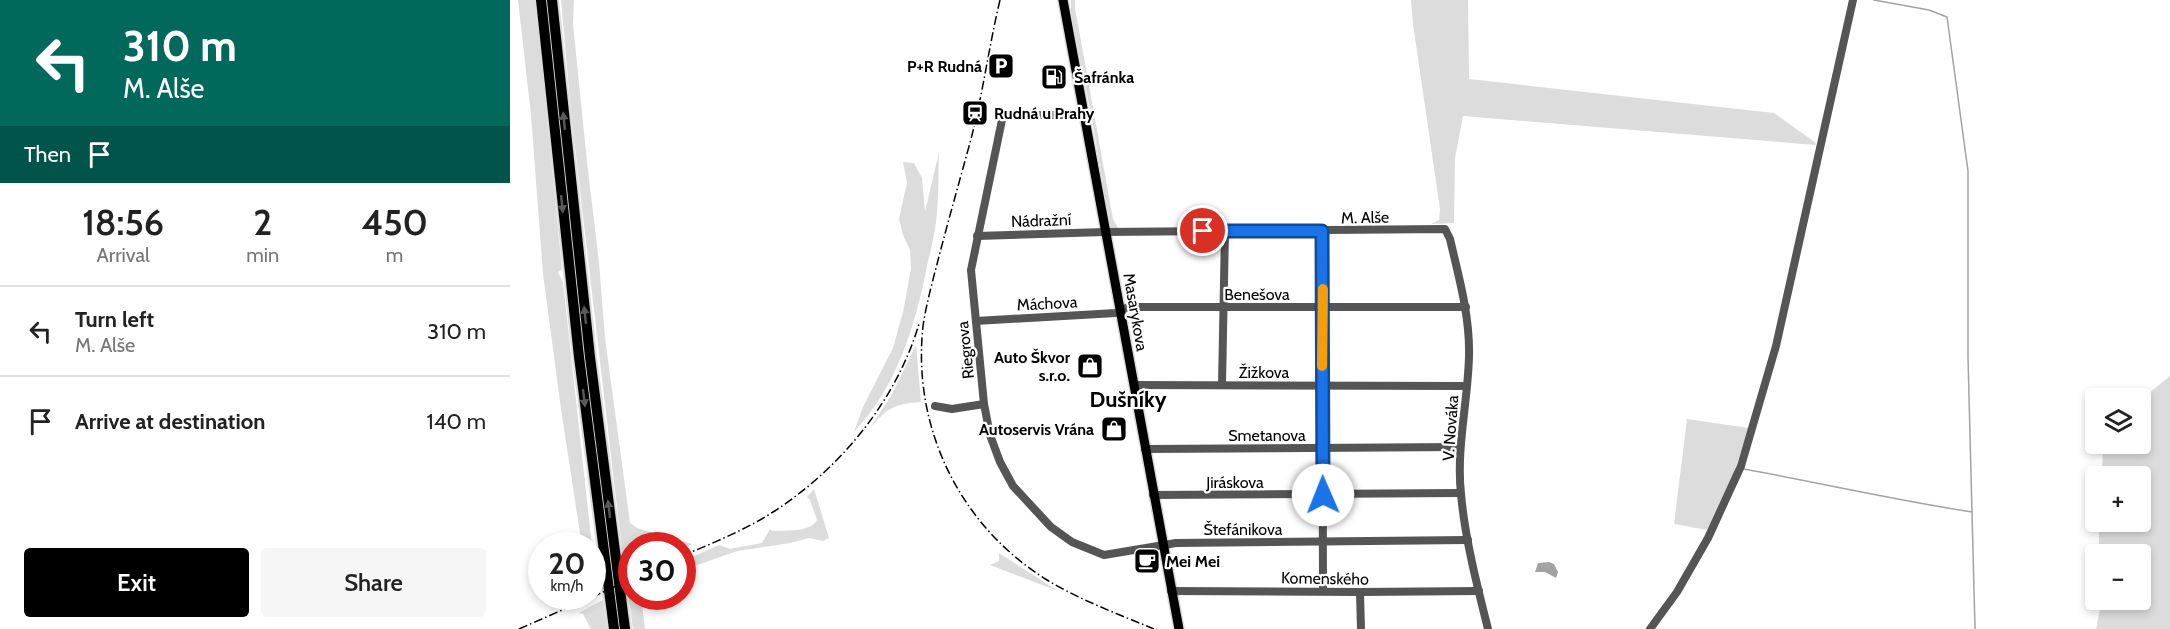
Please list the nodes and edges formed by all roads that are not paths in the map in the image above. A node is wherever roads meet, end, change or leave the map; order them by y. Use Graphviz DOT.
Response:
graph roads {
  1 [pos="541,0"];
  2 [pos="552,0"];
  3 [pos="1063,0"];
  4 [pos="1853,0"];
  5 [pos="1085,115"];
  6 [pos="1445,229"];
  7 [pos="1225,231"];
  8 [pos="1322,231"];
  9 [pos="1105,232"];
  10 [pos="977,236"];
  11 [pos="1466,307"];
  12 [pos="1223,308"];
  13 [pos="1323,308"];
  14 [pos="1120,311"];
  15 [pos="976,321"];
  16 [pos="1134,385"];
  17 [pos="1222,385"];
  18 [pos="1322,385"];
  19 [pos="1466,386"];
  20 [pos="984,404"];
  21 [pos="935,406"];
  22 [pos="1460,447"];
  23 [pos="1323,448"];
  24 [pos="1145,449"];
  25 [pos="1460,493"];
  26 [pos="1153,495"];
  27 [pos="1323,495"];
  28 [pos="1468,540"];
  29 [pos="1323,542"];
  30 [pos="1163,545"];
  31 [pos="1171,591"];
  32 [pos="1323,591"];
  33 [pos="1479,591"];
  34 [pos="1360,592"];
  35 [pos="614,629"];
  36 [pos="625,629"];
  37 [pos="1179,629"];
  38 [pos="1361,629"];
  39 [pos="1488,629"];
  40 [pos="1650,629"];
  1 -- 35 [label="highway, one-way"];
  36 -- 2 [label="highway, one-way"];
  3 -- 5 [label="main road, Masarykova"];
  4 -- 40 [label="street"];
  5 -- 9 [label="main road, Masarykova"];
  5 -- 10 [label="street, Riegrova"];
  6 -- 8 [label="street, M. Alše"];
  6 -- 11 [label="street, V. Nováka"];
  7 -- 8 [label="street, M. Alše"];
  7 -- 9 [label="street, M. Alše"];
  7 -- 12 [label="street"];
  8 -- 13 [label="street"];
  9 -- 10 [label="street, Nádražní"];
  9 -- 14 [label="main road, Masarykova"];
  10 -- 15 [label="street, Riegrova"];
  11 -- 13 [label="street, Benešova"];
  11 -- 19 [label="street, V. Nováka"];
  12 -- 13 [label="street, Benešova"];
  12 -- 14 [label="street, Benešova"];
  12 -- 17 [label="street"];
  13 -- 18 [label="street"];
  14 -- 15 [label="street, Máchova"];
  14 -- 16 [label="main road, Masarykova"];
  15 -- 20 [label="street, Riegrova"];
  16 -- 17 [label="street, Žižkova"];
  16 -- 24 [label="main road, Masarykova"];
  17 -- 18 [label="street, Žižkova"];
  18 -- 19 [label="street, Žižkova"];
  18 -- 23 [label="street"];
  19 -- 22 [label="street, V. Nováka"];
  20 -- 21 [label="street"];
  20 -- 30 [label="street, Riegrova"];
  22 -- 23 [label="street, Smetanova"];
  22 -- 25 [label="street, V. Nováka"];
  23 -- 24 [label="street, Smetanova"];
  23 -- 27 [label="street"];
  24 -- 26 [label="main road, Masarykova"];
  25 -- 27 [label="street, Jiráskova"];
  25 -- 28 [label="street, V. Nováka"];
  26 -- 27 [label="street, Jiráskova"];
  26 -- 30 [label="main road, Masarykova"];
  27 -- 29 [label="street"];
  28 -- 29 [label="street, Štefánikova"];
  28 -- 33 [label="street, V. Nováka"];
  29 -- 30 [label="street, Štefánikova"];
  29 -- 32 [label="street"];
  30 -- 31 [label="main road, Masarykova"];
  31 -- 32 [label="street, Komenského"];
  31 -- 37 [label="main road, Masarykova"];
  32 -- 34 [label="street, Komenského"];
  33 -- 34 [label="street, Komenského"];
  33 -- 39 [label="street, V. Nováka"];
  34 -- 38 [label="street"];
}
